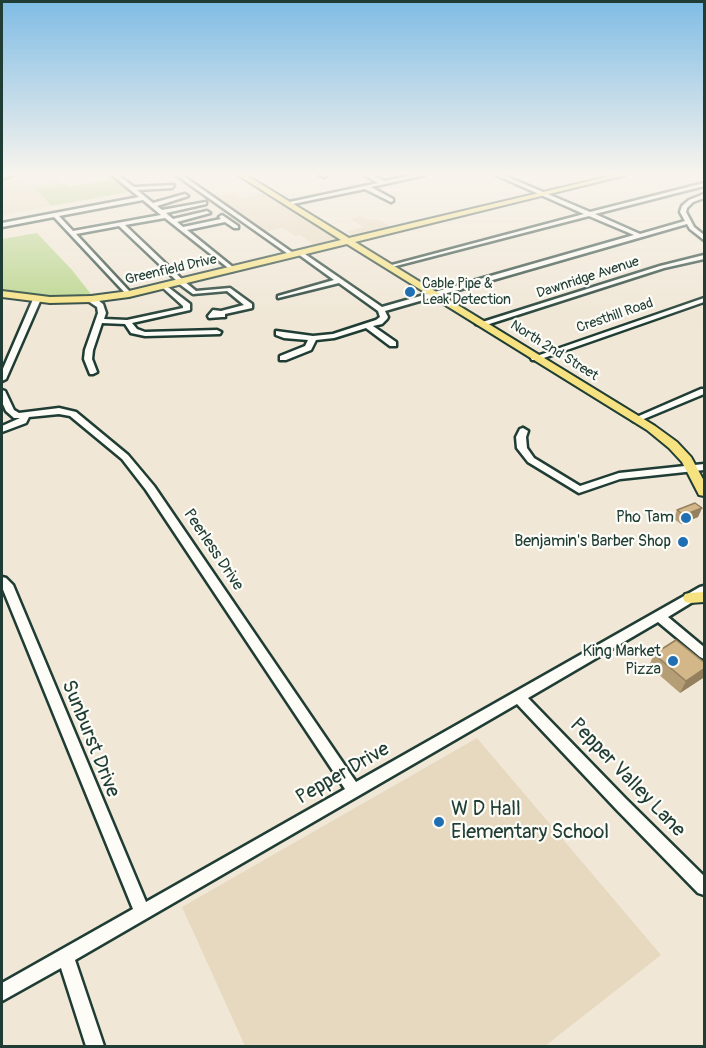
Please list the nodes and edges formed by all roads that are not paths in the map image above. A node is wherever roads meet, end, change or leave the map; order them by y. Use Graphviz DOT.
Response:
graph roads {
  1 [pos="63,224"];
  2 [pos="125,224"];
  3 [pos="176,224"];
  4 [pos="201,224"];
  5 [pos="232,224"];
  6 [pos="251,224"];
  7 [pos="321,224"];
  8 [pos="423,224"];
  9 [pos="553,224"];
  10 [pos="613,224"];
  11 [pos="680,224"];
  12 [pos="689,224"];
  13 [pos="121,225"];
  14 [pos="236,227"];
  15 [pos="182,229"];
  16 [pos="71,233"];
  17 [pos="638,235"];
  18 [pos="705,238"];
  19 [pos="349,242"];
  20 [pos="296,254"];
  21 [pos="705,258"];
  22 [pos="390,267"];
  23 [pos="232,269"];
  24 [pos="340,281"];
  25 [pos="181,282"];
  26 [pos="164,286"];
  27 [pos="2,294"];
  28 [pos="129,294"];
  29 [pos="432,294"];
  30 [pos="280,297"];
  31 [pos="37,299"];
  32 [pos="91,299"];
  33 [pos="705,300"];
  34 [pos="381,310"];
  35 [pos="221,313"];
  36 [pos="101,321"];
  37 [pos="127,322"];
  38 [pos="480,324"];
  39 [pos="368,326"];
  40 [pos="217,332"];
  41 [pos="279,333"];
  42 [pos="313,338"];
  43 [pos="393,344"];
  44 [pos="283,358"];
  45 [pos="535,358"];
  46 [pos="93,372"];
  47 [pos="2,377"];
  48 [pos="705,391"];
  49 [pos="2,393"];
  50 [pos="25,417"];
  51 [pos="636,419"];
  52 [pos="2,429"];
  53 [pos="523,431"];
  54 [pos="698,467"];
  55 [pos="705,492"];
  56 [pos="2,581"];
  57 [pos="705,590"];
  58 [pos="697,598"];
  59 [pos="659,616"];
  60 [pos="705,654"];
  61 [pos="519,697"];
  62 [pos="354,792"];
  63 [pos="705,887"];
  64 [pos="142,912"];
  65 [pos="65,956"];
  66 [pos="2,992"];
  67 [pos="94,1047"];
  1 -- 16 [label="street"];
  2 -- 13 [label="street"];
  3 -- 15 [label="street"];
  4 -- 15 [label="street"];
  5 -- 14 [label="street"];
  6 -- 20 [label="street"];
  7 -- 19 [label="main road, North 2nd Street"];
  8 -- 19 [label="main road, Greenfield Drive"];
  9 -- 22 [label="street"];
  10 -- 17 [label="street"];
  11 -- 17 [label="street"];
  12 -- 18 [label="street"];
  13 -- 16 [label="street"];
  13 -- 25 [label="street"];
  15 -- 23 [label="street"];
  16 -- 28 [label="street"];
  17 -- 29 [label="street"];
  19 -- 20 [label="main road, Greenfield Drive"];
  19 -- 22 [label="main road, North 2nd Street"];
  20 -- 23 [label="main road, Greenfield Drive"];
  20 -- 24 [label="street"];
  21 -- 38 [label="street, Dawnridge Avenue"];
  22 -- 29 [label="main road, North 2nd Street"];
  23 -- 25 [label="main road, Greenfield Drive"];
  24 -- 30 [label="street"];
  24 -- 34 [label="street"];
  25 -- 26 [label="main road, Greenfield Drive"];
  25 -- 35 [label="street"];
  26 -- 28 [label="main road, Greenfield Drive"];
  26 -- 37 [label="street"];
  27 -- 31 [label="main road, Greenfield Drive"];
  28 -- 32 [label="main road, Greenfield Drive"];
  29 -- 34 [label="street"];
  29 -- 38 [label="main road, North 2nd Street"];
  31 -- 32 [label="main road, Greenfield Drive"];
  31 -- 47 [label="street"];
  32 -- 36 [label="street"];
  33 -- 45 [label="street, Cresthill Road"];
  34 -- 39 [label="street"];
  36 -- 37 [label="street"];
  36 -- 46 [label="street"];
  37 -- 40 [label="street"];
  38 -- 45 [label="main road, North 2nd Street"];
  39 -- 42 [label="street"];
  39 -- 43 [label="street"];
  41 -- 42 [label="street"];
  42 -- 44 [label="street"];
  45 -- 51 [label="main road, North 2nd Street"];
  48 -- 51 [label="street"];
  49 -- 50 [label="street"];
  50 -- 52 [label="street, Peerless Drive"];
  50 -- 62 [label="street, Peerless Drive"];
  51 -- 54 [label="main road, North 2nd Street"];
  53 -- 54 [label="street"];
  54 -- 55 [label="main road, North 2nd Street"];
  56 -- 64 [label="street, Sunburst Drive"];
  57 -- 58 [label="street, Pepper Drive"];
  58 -- 59 [label="street, Pepper Drive"];
  59 -- 60 [label="street"];
  59 -- 61 [label="street, Pepper Drive"];
  61 -- 62 [label="street, Pepper Drive"];
  61 -- 63 [label="street, Pepper Valley Lane"];
  62 -- 64 [label="street, Pepper Drive"];
  64 -- 65 [label="street, Pepper Drive"];
  65 -- 66 [label="street, Pepper Drive"];
  65 -- 67 [label="street"];
}
